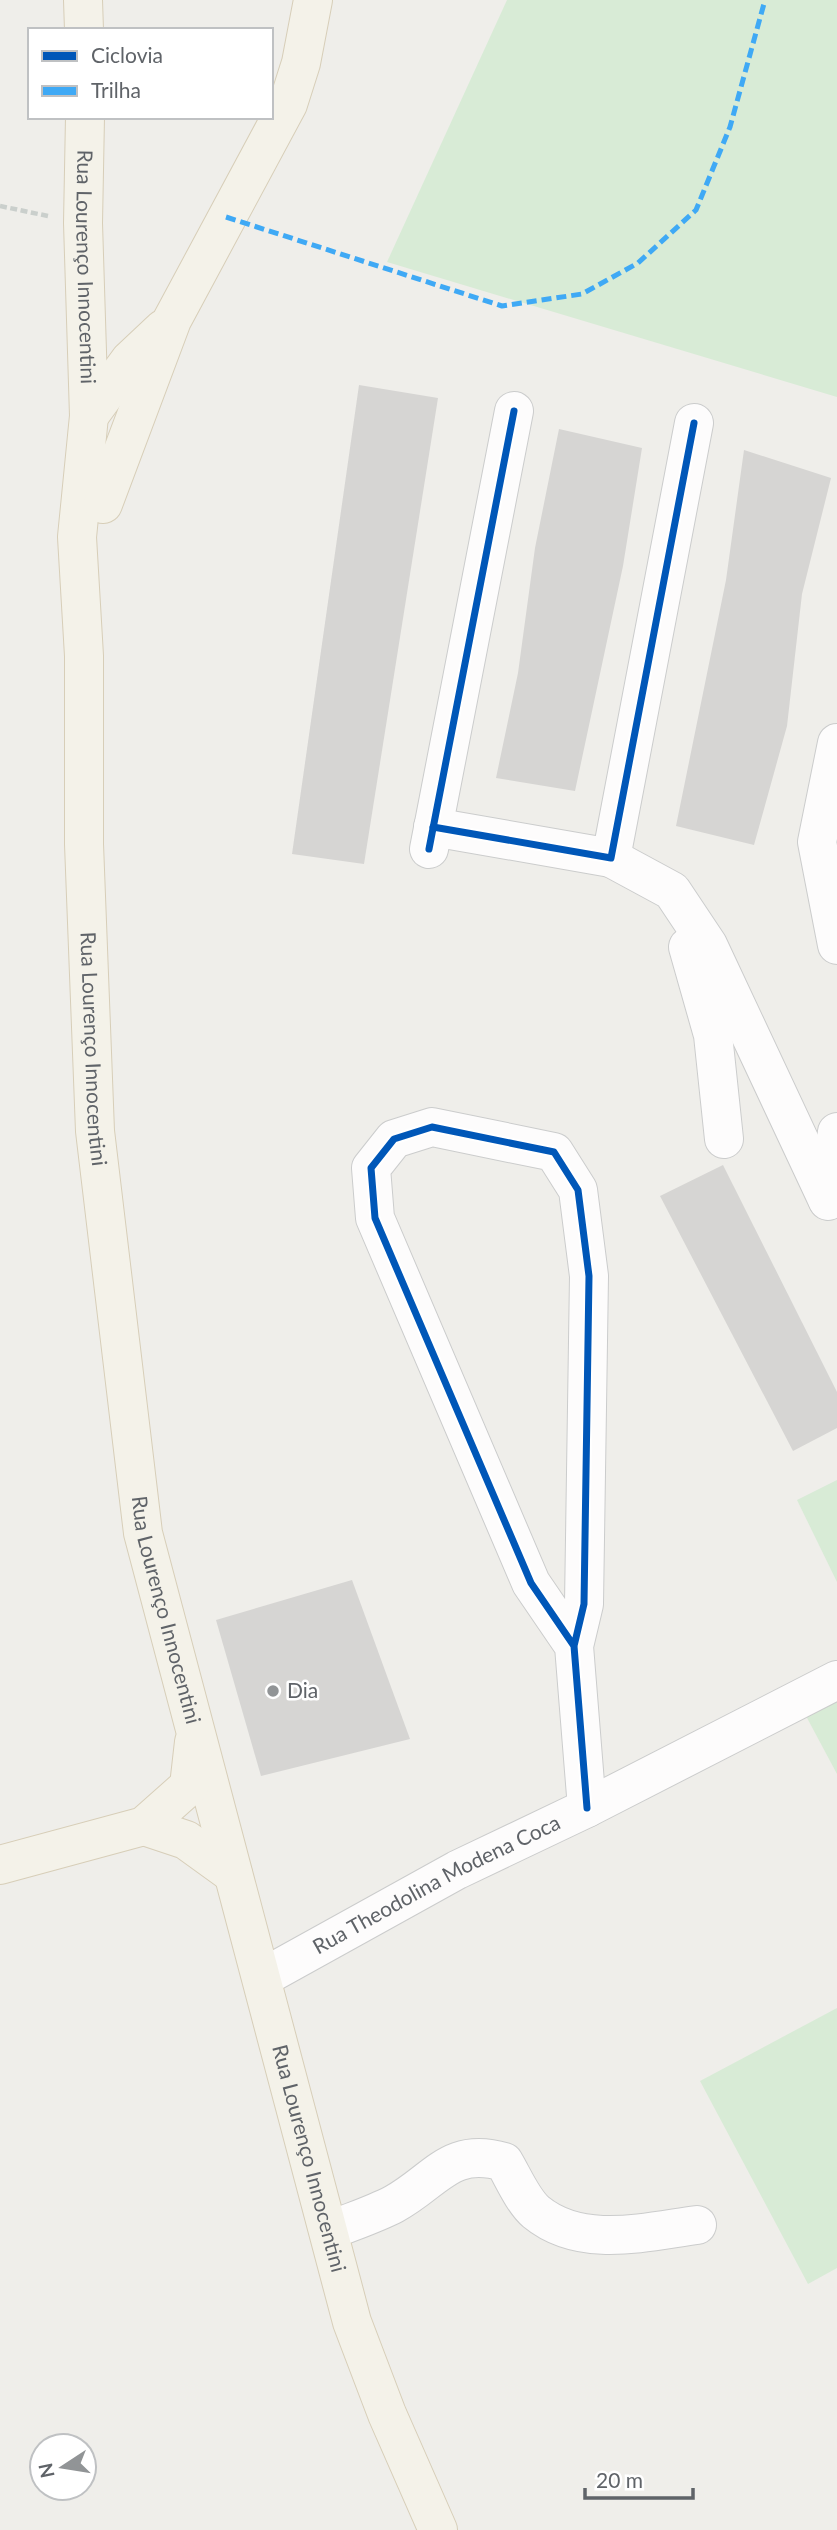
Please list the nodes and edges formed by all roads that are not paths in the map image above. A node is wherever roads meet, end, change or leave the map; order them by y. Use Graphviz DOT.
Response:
graph roads {
  1 [pos="83,0"];
  2 [pos="313,0"];
  3 [pos="84,28"];
  4 [pos="85,119"];
  5 [pos="172,320"];
  6 [pos="514,411"];
  7 [pos="89,416"];
  8 [pos="694,423"];
  9 [pos="103,504"];
  10 [pos="84,656"];
  11 [pos="837,743"];
  12 [pos="611,858"];
  13 [pos="672,891"];
  14 [pos="837,944"];
  15 [pos="837,1132"];
  16 [pos="724,1139"];
  17 [pos="832,1209"];
  18 [pos="574,1646"];
  19 [pos="837,1680"];
  20 [pos="195,1734"];
  21 [pos="587,1808"];
  22 [pos="144,1826"];
  23 [pos="0,1865"];
  24 [pos="233,1874"];
  25 [pos="262,1978"];
  26 [pos="697,2225"];
  27 [pos="328,2231"];
  28 [pos="429,2521"];
  1 -- 3 [label="main road"];
  2 -- 5 [label="main road"];
  4 -- 7 [label="main road, Rua Lourenço Innocentini"];
  5 -- 7 [label="main road"];
  5 -- 9 [label="main road"];
  6 -- 12 [label="street"];
  7 -- 9 [label="main road, Rua Lourenço Innocentini"];
  7 -- 10 [label="main road, Rua Lourenço Innocentini"];
  8 -- 12 [label="street"];
  9 -- 10 [label="main road, Rua Lourenço Innocentini"];
  10 -- 20 [label="main road, Rua Lourenço Innocentini"];
  11 -- 14 [label="street"];
  12 -- 13 [label="street"];
  13 -- 16 [label="street"];
  13 -- 17 [label="street"];
  15 -- 17 [label="street"];
  18 -- 18 [label="street"];
  18 -- 21 [label="street"];
  19 -- 21 [label="street, Rua Theodolina Modena Coca"];
  20 -- 22 [label="main road"];
  20 -- 24 [label="main road, Rua Lourenço Innocentini"];
  21 -- 25 [label="street, Rua Theodolina Modena Coca"];
  22 -- 23 [label="main road"];
  22 -- 24 [label="main road"];
  24 -- 25 [label="main road, Rua Lourenço Innocentini"];
  25 -- 27 [label="main road, Rua Lourenço Innocentini"];
  26 -- 27 [label="street"];
  27 -- 28 [label="main road, Rua Lourenço Innocentini"];
}
